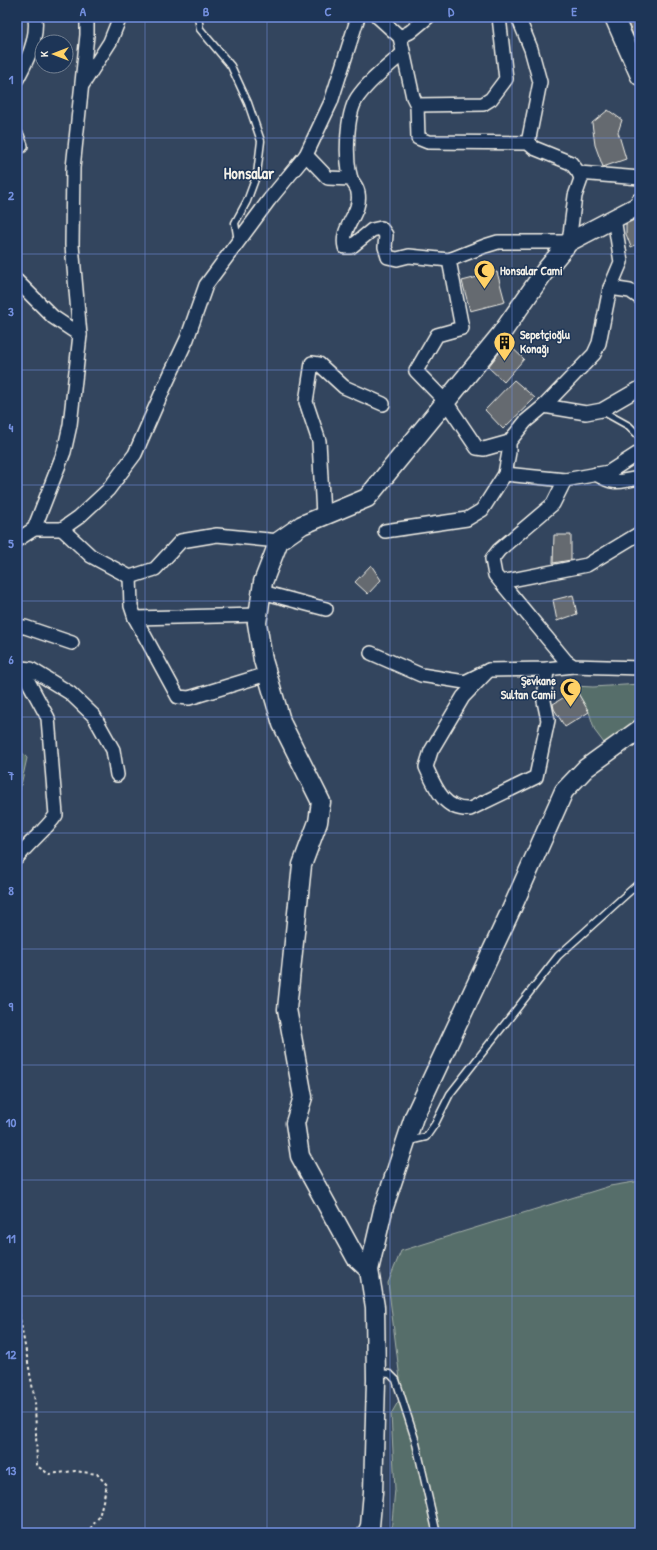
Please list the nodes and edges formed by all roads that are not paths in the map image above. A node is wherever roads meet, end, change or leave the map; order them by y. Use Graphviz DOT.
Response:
graph roads {
  1 [pos="35,17"];
  2 [pos="87,17"];
  3 [pos="120,17"];
  4 [pos="198,17"];
  5 [pos="358,17"];
  6 [pos="378,17"];
  7 [pos="428,17"];
  8 [pos="499,17"];
  9 [pos="518,17"];
  10 [pos="614,17"];
  11 [pos="400,37"];
  12 [pos="403,53"];
  13 [pos="638,66"];
  14 [pos="17,79"];
  15 [pos="82,85"];
  16 [pos="418,105"];
  17 [pos="528,143"];
  18 [pos="306,155"];
  19 [pos="579,173"];
  20 [pos="640,178"];
  21 [pos="351,179"];
  22 [pos="639,206"];
  23 [pos="614,218"];
  24 [pos="238,242"];
  25 [pos="568,242"];
  26 [pos="449,260"];
  27 [pos="17,281"];
  28 [pos="610,288"];
  29 [pos="640,298"];
  30 [pos="80,335"];
  31 [pos="640,388"];
  32 [pos="446,402"];
  33 [pos="383,404"];
  34 [pos="544,406"];
  35 [pos="602,410"];
  36 [pos="640,437"];
  37 [pos="509,442"];
  38 [pos="640,452"];
  39 [pos="505,474"];
  40 [pos="596,474"];
  41 [pos="640,478"];
  42 [pos="565,480"];
  43 [pos="323,515"];
  44 [pos="34,529"];
  45 [pos="62,529"];
  46 [pos="385,531"];
  47 [pos="640,533"];
  48 [pos="17,540"];
  49 [pos="279,541"];
  50 [pos="130,577"];
  51 [pos="501,582"];
  52 [pos="262,592"];
  53 [pos="326,609"];
  54 [pos="258,614"];
  55 [pos="135,618"];
  56 [pos="17,627"];
  57 [pos="72,643"];
  58 [pos="371,653"];
  59 [pos="573,666"];
  60 [pos="19,667"];
  61 [pos="640,668"];
  62 [pos="547,669"];
  63 [pos="489,670"];
  64 [pos="267,674"];
  65 [pos="640,729"];
  66 [pos="117,776"];
  67 [pos="17,858"];
  68 [pos="640,882"];
  69 [pos="406,1142"];
  70 [pos="369,1270"];
  71 [pos="376,1373"];
  72 [pos="367,1533"];
  73 [pos="439,1533"];
  1 -- 14 [label="street"];
  2 -- 15 [label="street"];
  3 -- 15 [label="street"];
  4 -- 24 [label="lane"];
  5 -- 18 [label="street"];
  6 -- 11 [label="street"];
  7 -- 11 [label="street"];
  8 -- 16 [label="street"];
  9 -- 17 [label="street"];
  10 -- 13 [label="main road"];
  11 -- 12 [label="street"];
  12 -- 16 [label="street"];
  12 -- 21 [label="street"];
  15 -- 30 [label="street"];
  16 -- 17 [label="street"];
  17 -- 19 [label="street"];
  18 -- 21 [label="street"];
  18 -- 24 [label="street"];
  19 -- 20 [label="street"];
  19 -- 25 [label="street"];
  21 -- 26 [label="street"];
  22 -- 23 [label="main road"];
  23 -- 25 [label="main road"];
  23 -- 28 [label="street"];
  24 -- 45 [label="street"];
  25 -- 26 [label="street"];
  25 -- 32 [label="main road"];
  26 -- 32 [label="street"];
  27 -- 30 [label="street"];
  28 -- 29 [label="street"];
  28 -- 34 [label="street"];
  30 -- 44 [label="street"];
  31 -- 35 [label="street"];
  32 -- 37 [label="street"];
  32 -- 43 [label="main road"];
  33 -- 43 [label="street"];
  34 -- 35 [label="street"];
  34 -- 37 [label="street"];
  35 -- 36 [label="lane"];
  37 -- 39 [label="street"];
  38 -- 40 [label="street"];
  39 -- 42 [label="street"];
  39 -- 46 [label="street"];
  40 -- 41 [label="street"];
  40 -- 42 [label="street"];
  42 -- 51 [label="street"];
  43 -- 49 [label="main road"];
  44 -- 45 [label="street"];
  44 -- 48 [label="street"];
  45 -- 50 [label="street"];
  47 -- 51 [label="street"];
  49 -- 50 [label="street"];
  49 -- 52 [label="main road"];
  50 -- 55 [label="street"];
  51 -- 59 [label="street"];
  52 -- 53 [label="street"];
  52 -- 54 [label="main road"];
  54 -- 55 [label="street"];
  54 -- 64 [label="main road"];
  55 -- 64 [label="street"];
  56 -- 57 [label="street"];
  58 -- 63 [label="street"];
  59 -- 61 [label="street"];
  59 -- 62 [label="street"];
  60 -- 66 [label="street"];
  60 -- 67 [label="street"];
  62 -- 63 [label="street"];
  62 -- 63 [label="street"];
  64 -- 70 [label="main road"];
  65 -- 69 [label="main road"];
  68 -- 69 [label="lane"];
  69 -- 70 [label="main road"];
  70 -- 71 [label="main road"];
  71 -- 72 [label="main road"];
  71 -- 73 [label="lane"];
}
